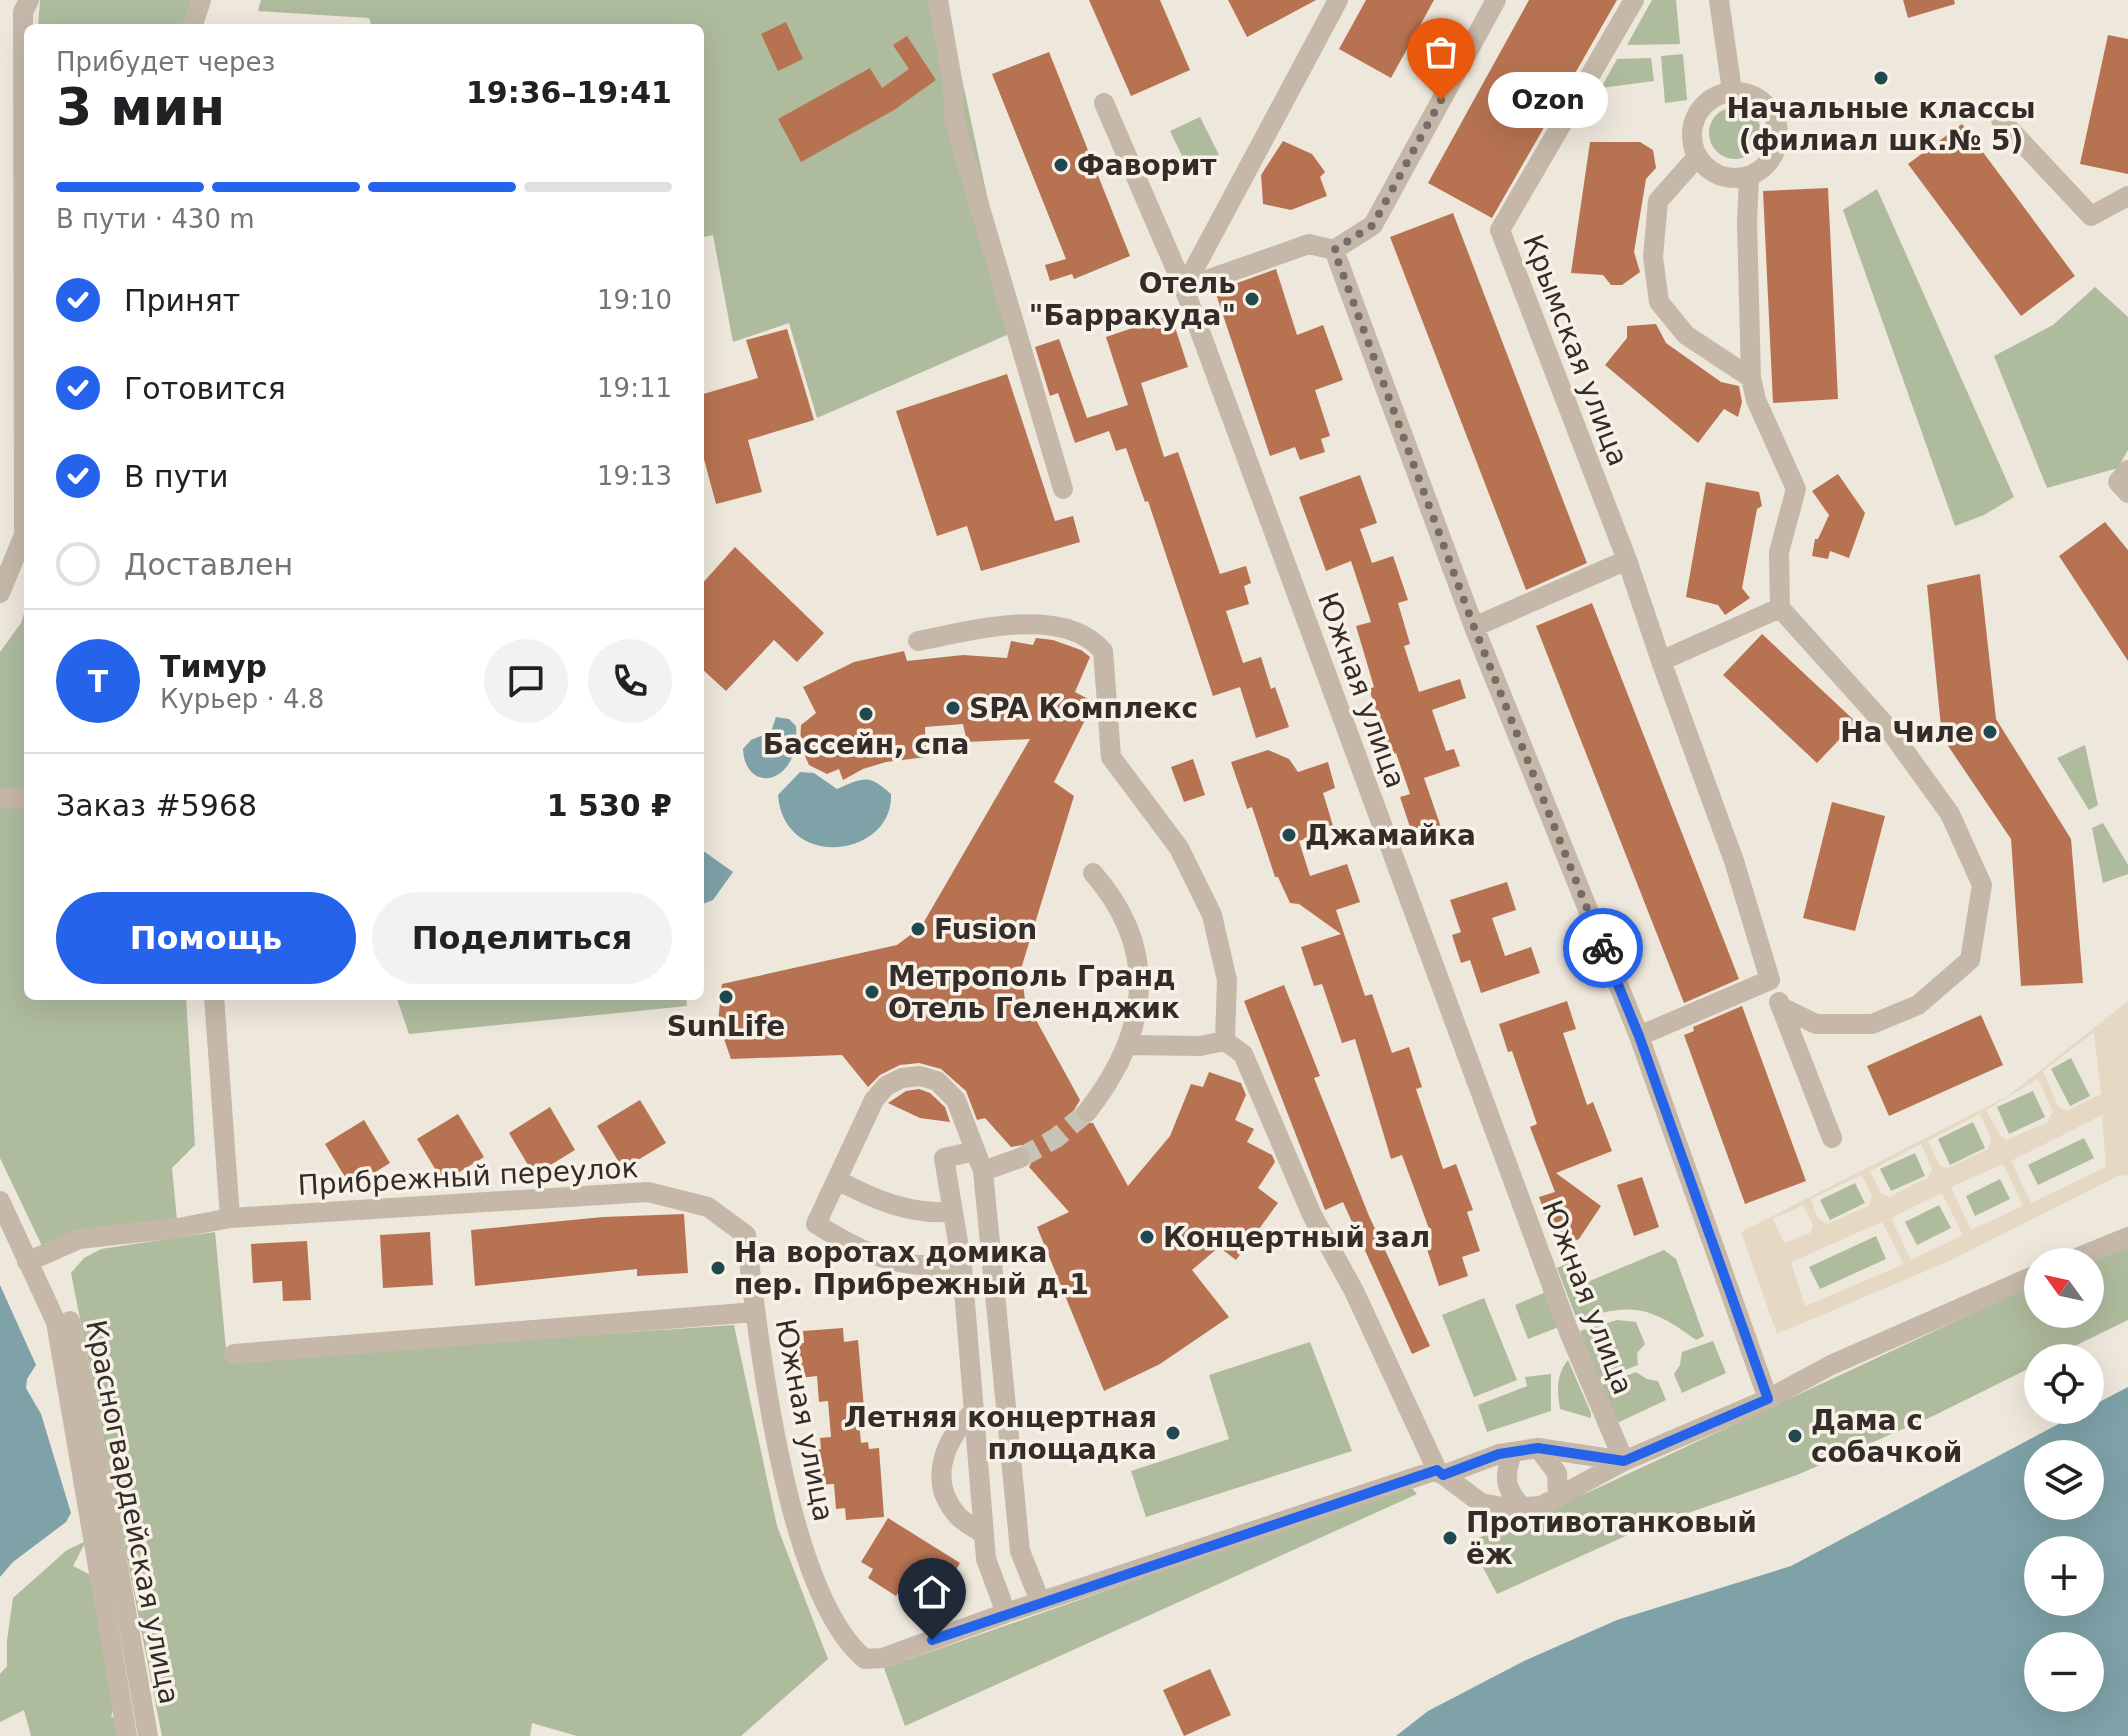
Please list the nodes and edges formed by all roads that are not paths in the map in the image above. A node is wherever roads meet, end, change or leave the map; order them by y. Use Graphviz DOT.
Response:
graph roads {
  1 [pos="29,0"];
  2 [pos="201,0"];
  3 [pos="213,0"];
  4 [pos="938,0"];
  5 [pos="1338,0"];
  6 [pos="1496,0"];
  7 [pos="1634,0"];
  8 [pos="1719,0"];
  9 [pos="193,24"];
  10 [pos="206,24"];
  11 [pos="1732,91"];
  12 [pos="1104,103"];
  13 [pos="2001,120"];
  14 [pos="1697,157"];
  15 [pos="1749,177"];
  16 [pos="2128,196"];
  17 [pos="1334,250"];
  18 [pos="1184,288"];
  19 [pos="1751,378"];
  20 [pos="1063,489"];
  21 [pos="1627,560"];
  22 [pos="0,593"];
  23 [pos="1780,608"];
  24 [pos="1474,627"];
  25 [pos="918,641"];
  26 [pos="1661,661"];
  27 [pos="0,798"];
  28 [pos="24,799"];
  29 [pos="1093,873"];
  30 [pos="1770,980"];
  31 [pos="214,1000"];
  32 [pos="1781,1007"];
  33 [pos="1639,1036"];
  34 [pos="1225,1041"];
  35 [pos="1128,1045"];
  36 [pos="1087,1112"];
  37 [pos="1832,1138"];
  38 [pos="975,1151"];
  39 [pos="1020,1158"];
  40 [pos="983,1171"];
  41 [pos="837,1180"];
  42 [pos="0,1201"];
  43 [pos="953,1212"];
  44 [pos="230,1218"];
  45 [pos="989,1234"];
  46 [pos="746,1235"];
  47 [pos="2128,1237"];
  48 [pos="957,1239"];
  49 [pos="2101,1248"];
  50 [pos="33,1259"];
  51 [pos="962,1266"];
  52 [pos="2024,1280"];
  53 [pos="755,1312"];
  54 [pos="234,1354"];
  55 [pos="1768,1399"];
  56 [pos="974,1411"];
  57 [pos="1538,1448"];
  58 [pos="1512,1453"];
  59 [pos="1624,1461"];
  60 [pos="1440,1472"];
  61 [pos="1558,1498"];
  62 [pos="1523,1508"];
  63 [pos="984,1534"];
  64 [pos="1040,1601"];
  65 [pos="1006,1613"];
  66 [pos="127,1736"];
  67 [pos="148,1736"];
  1 -- 22 [label="street"];
  2 -- 9 [label="street"];
  3 -- 10 [label="street"];
  4 -- 20 [label="street"];
  5 -- 18 [label="street"];
  6 -- 17 [label="street"];
  7 -- 21 [label="street, Крымская улица"];
  8 -- 11 [label="street"];
  11 -- 14 [label="street"];
  11 -- 15 [label="street"];
  12 -- 18 [label="street, Южная улица"];
  13 -- 16 [label="street"];
  14 -- 15 [label="street"];
  14 -- 19 [label="street"];
  15 -- 19 [label="street"];
  17 -- 18 [label="street"];
  17 -- 24 [label="street"];
  18 -- 59 [label="street, Южная улица"];
  19 -- 23 [label="street"];
  21 -- 24 [label="street"];
  21 -- 26 [label="street, Крымская улица"];
  23 -- 26 [label="street"];
  23 -- 32 [label="street"];
  24 -- 33 [label="street"];
  25 -- 34 [label="street"];
  26 -- 30 [label="street, Крымская улица"];
  27 -- 28 [label="street"];
  29 -- 35 [label="street"];
  30 -- 32 [label="street, Крымская улица"];
  30 -- 33 [label="street"];
  31 -- 44 [label="street"];
  32 -- 37 [label="street, Крымская улица"];
  33 -- 55 [label="street"];
  34 -- 35 [label="street"];
  34 -- 60 [label="street"];
  35 -- 36 [label="street"];
  38 -- 40 [label="street"];
  38 -- 41 [label="street"];
  38 -- 43 [label="street"];
  39 -- 40 [label="street"];
  40 -- 45 [label="street"];
  41 -- 43 [label="street"];
  41 -- 51 [label="street"];
  42 -- 50 [label="street"];
  43 -- 48 [label="street"];
  44 -- 46 [label="street, Прибрежный переулок"];
  44 -- 50 [label="street, Прибрежный переулок"];
  45 -- 48 [label="street"];
  45 -- 64 [label="street"];
  46 -- 53 [label="street, Южная улица"];
  47 -- 49 [label="street"];
  48 -- 51 [label="street"];
  50 -- 66 [label="street"];
  50 -- 67 [label="street, Красногвардейская улица"];
  51 -- 56 [label="street"];
  52 -- 55 [label="street"];
  53 -- 54 [label="street"];
  53 -- 65 [label="street, Южная улица"];
  55 -- 59 [label="street"];
  56 -- 63 [label="street"];
  56 -- 63 [label="street"];
  57 -- 58 [label="street, Южная улица"];
  57 -- 59 [label="street, Южная улица"];
  57 -- 61 [label="street"];
  58 -- 60 [label="street, Южная улица"];
  58 -- 62 [label="street"];
  59 -- 61 [label="street"];
  60 -- 62 [label="street"];
  60 -- 64 [label="street, Южная улица"];
  61 -- 62 [label="street"];
  63 -- 65 [label="street"];
  64 -- 65 [label="street, Южная улица"];
}
